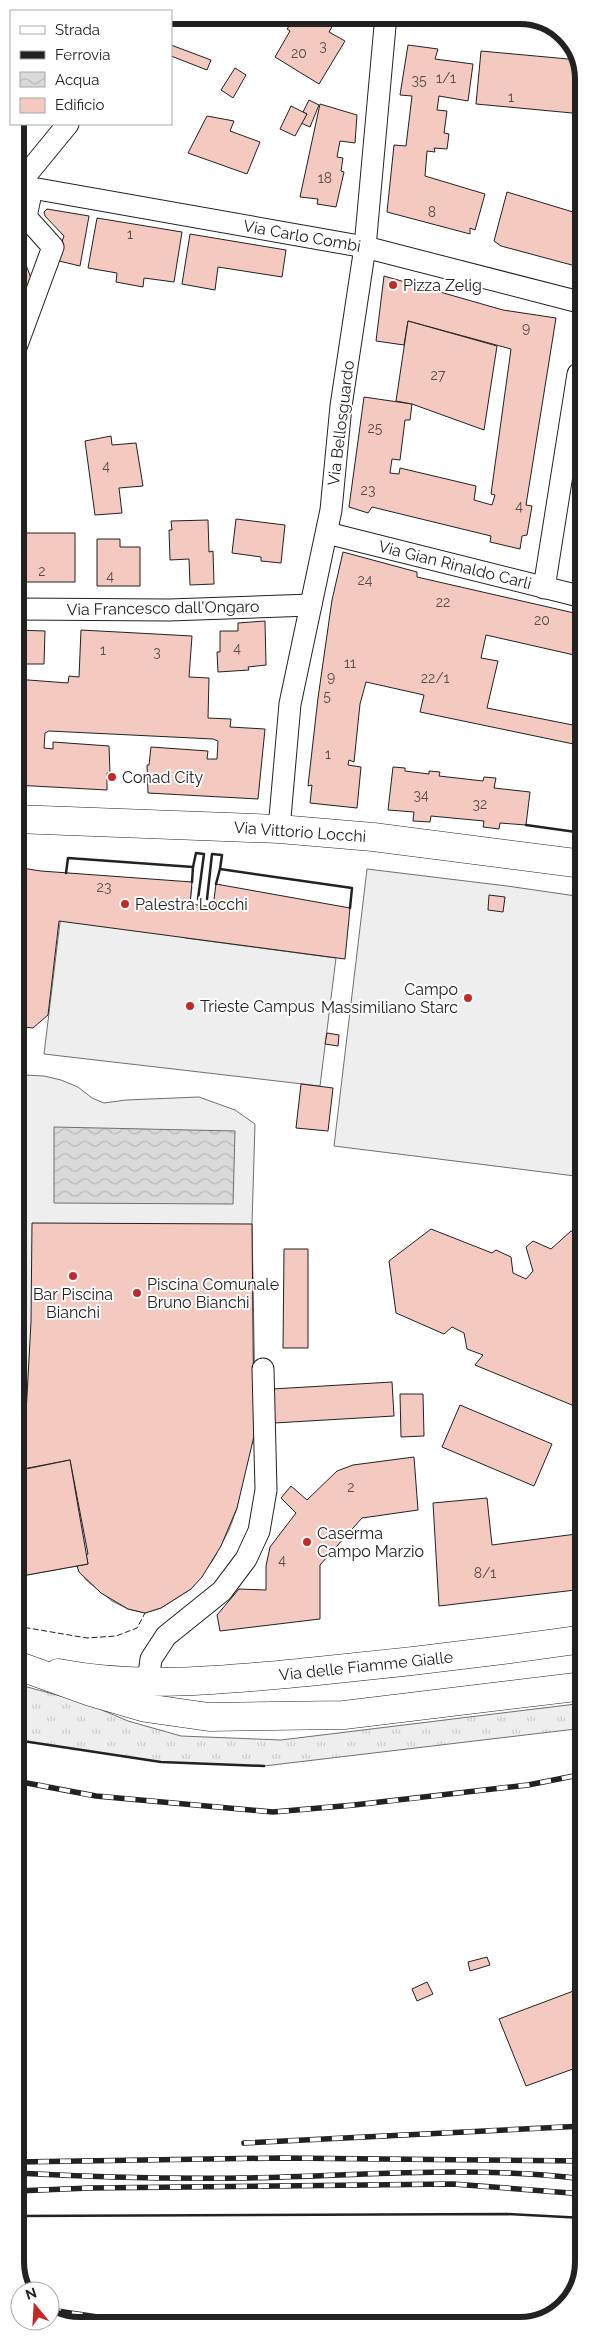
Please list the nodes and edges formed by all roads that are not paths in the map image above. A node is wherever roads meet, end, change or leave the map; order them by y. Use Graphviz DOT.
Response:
graph roads {
  1 [pos="385,24"];
  2 [pos="67,125"];
  3 [pos="24,180"];
  4 [pos="24,186"];
  5 [pos="24,206"];
  6 [pos="365,247"];
  7 [pos="575,301"];
  8 [pos="24,326"];
  9 [pos="575,393"];
  10 [pos="326,533"];
  11 [pos="544,588"];
  12 [pos="575,595"];
  13 [pos="311,606"];
  14 [pos="24,609"];
  15 [pos="24,819"];
  16 [pos="279,829"];
  17 [pos="575,863"];
  18 [pos="263,1369"];
  19 [pos="575,1640"];
  20 [pos="24,1666"];
  21 [pos="24,1668"];
  22 [pos="148,1682"];
  23 [pos="575,1687"];
  1 -- 6 [label="street, Via Bellosguardo"];
  2 -- 3 [label="street"];
  4 -- 6 [label="street, Via Carlo Combi"];
  5 -- 8 [label="street"];
  6 -- 7 [label="street, Via Carlo Combi"];
  6 -- 10 [label="street, Via Bellosguardo"];
  9 -- 11 [label="street"];
  10 -- 11 [label="street, Via Gian Rinaldo Carli"];
  10 -- 13 [label="street, Via Bellosguardo"];
  11 -- 12 [label="street, Via Gian Rinaldo Carli"];
  13 -- 14 [label="street, Via Francesco dall'Ongaro"];
  13 -- 16 [label="street, Via Bellosguardo"];
  15 -- 16 [label="main road, Via Vittorio Locchi"];
  16 -- 17 [label="main road, Via Vittorio Locchi"];
  18 -- 22 [label="street"];
  19 -- 22 [label="main road, Via delle Fiamme Gialle"];
  20 -- 22 [label="main road, Via delle Fiamme Gialle"];
  21 -- 23 [label="main road"];
}
